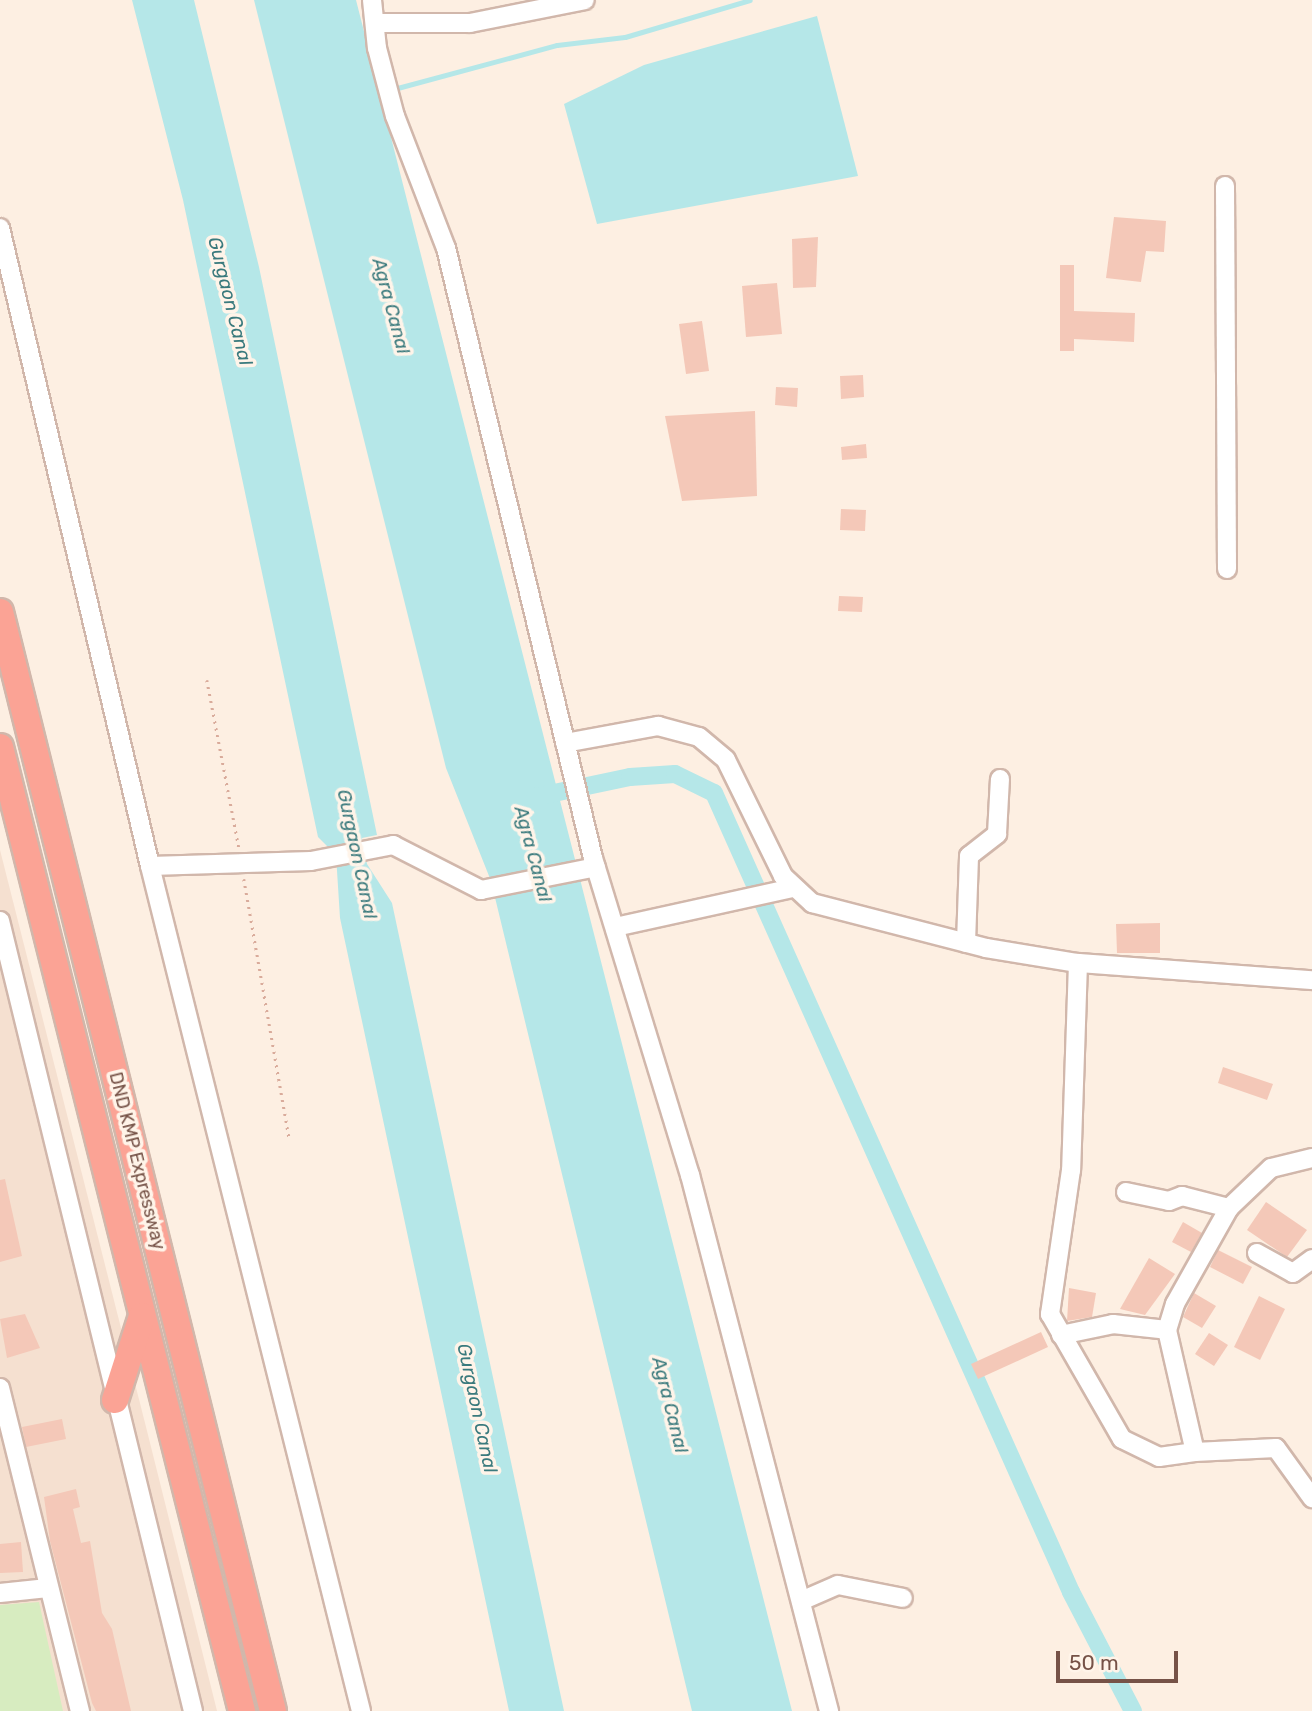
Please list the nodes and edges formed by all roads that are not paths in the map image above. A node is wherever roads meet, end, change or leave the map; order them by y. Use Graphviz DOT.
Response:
graph roads {
  1 [pos="372,0"];
  2 [pos="585,0"];
  3 [pos="374,23"];
  4 [pos="1225,186"];
  5 [pos="0,228"];
  6 [pos="1227,569"];
  7 [pos="0,612"];
  8 [pos="565,743"];
  9 [pos="0,747"];
  10 [pos="1000,779"];
  11 [pos="150,866"];
  12 [pos="596,867"];
  13 [pos="792,888"];
  14 [pos="0,921"];
  15 [pos="615,927"];
  16 [pos="966,943"];
  17 [pos="1078,963"];
  18 [pos="1312,980"];
  19 [pos="1312,1158"];
  20 [pos="1126,1192"];
  21 [pos="1229,1208"];
  22 [pos="1257,1253"];
  23 [pos="1312,1259"];
  24 [pos="142,1316"];
  25 [pos="1167,1330"];
  26 [pos="1061,1335"];
  27 [pos="0,1388"];
  28 [pos="115,1400"];
  29 [pos="1195,1452"];
  30 [pos="1312,1498"];
  31 [pos="48,1588"];
  32 [pos="0,1593"];
  33 [pos="903,1598"];
  34 [pos="801,1601"];
  35 [pos="80,1711"];
  36 [pos="193,1711"];
  37 [pos="242,1711"];
  38 [pos="273,1711"];
  39 [pos="360,1711"];
  40 [pos="829,1711"];
  1 -- 3 [label="street"];
  2 -- 3 [label="street"];
  3 -- 8 [label="street"];
  4 -- 6 [label="street"];
  5 -- 11 [label="street"];
  7 -- 38 [label="highway, DND KMP Expressway"];
  8 -- 12 [label="street"];
  8 -- 13 [label="street"];
  9 -- 24 [label="highway, DND KMP Expressway"];
  10 -- 16 [label="street"];
  11 -- 12 [label="street"];
  11 -- 39 [label="street"];
  12 -- 15 [label="street"];
  13 -- 15 [label="street"];
  13 -- 16 [label="street"];
  14 -- 28 [label="street"];
  15 -- 34 [label="street"];
  16 -- 17 [label="street"];
  17 -- 18 [label="street"];
  17 -- 26 [label="street"];
  19 -- 21 [label="street"];
  20 -- 21 [label="street"];
  21 -- 25 [label="street"];
  22 -- 23 [label="street"];
  24 -- 28 [label="highway"];
  24 -- 37 [label="highway, DND KMP Expressway"];
  25 -- 26 [label="street"];
  25 -- 29 [label="street"];
  26 -- 29 [label="street"];
  27 -- 31 [label="street"];
  28 -- 36 [label="street"];
  29 -- 30 [label="street"];
  31 -- 32 [label="street"];
  31 -- 35 [label="street"];
  33 -- 34 [label="street"];
  34 -- 40 [label="street"];
}
